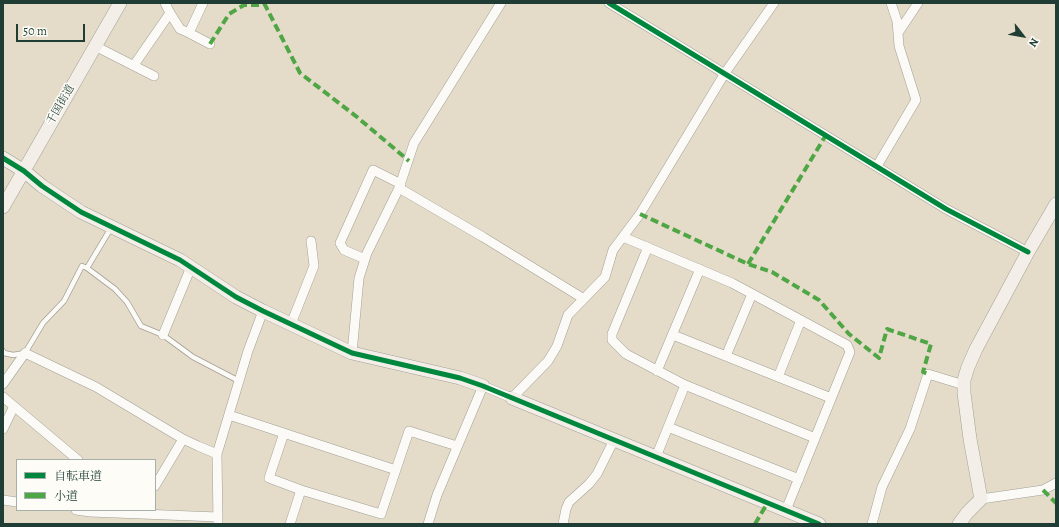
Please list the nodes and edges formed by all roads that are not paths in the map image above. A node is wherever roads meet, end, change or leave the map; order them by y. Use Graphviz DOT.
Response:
graph roads {
  1 [pos="120,3"];
  2 [pos="165,3"];
  3 [pos="203,3"];
  4 [pos="501,3"];
  5 [pos="609,3"];
  6 [pos="774,3"];
  7 [pos="891,3"];
  8 [pos="918,3"];
  9 [pos="170,13"];
  10 [pos="898,33"];
  11 [pos="189,34"];
  12 [pos="210,44"];
  13 [pos="95,46"];
  14 [pos="134,66"];
  15 [pos="725,73"];
  16 [pos="154,76"];
  17 [pos="3,158"];
  18 [pos="877,166"];
  19 [pos="24,171"];
  20 [pos="400,186"];
  21 [pos="1056,204"];
  22 [pos="3,207"];
  23 [pos="112,227"];
  24 [pos="623,237"];
  25 [pos="311,241"];
  26 [pos="648,247"];
  27 [pos="1028,252"];
  28 [pos="365,259"];
  29 [pos="191,267"];
  30 [pos="87,268"];
  31 [pos="700,269"];
  32 [pos="752,294"];
  33 [pos="584,300"];
  34 [pos="262,311"];
  35 [pos="801,320"];
  36 [pos="291,324"];
  37 [pos="163,335"];
  38 [pos="673,335"];
  39 [pos="3,351"];
  40 [pos="25,353"];
  41 [pos="352,353"];
  42 [pos="726,356"];
  43 [pos="657,371"];
  44 [pos="778,377"];
  45 [pos="239,381"];
  46 [pos="3,384"];
  47 [pos="964,385"];
  48 [pos="483,386"];
  49 [pos="685,386"];
  50 [pos="3,397"];
  51 [pos="512,398"];
  52 [pos="831,398"];
  53 [pos="14,406"];
  54 [pos="229,415"];
  55 [pos="668,427"];
  56 [pos="3,429"];
  57 [pos="284,433"];
  58 [pos="183,438"];
  59 [pos="815,438"];
  60 [pos="614,440"];
  61 [pos="456,446"];
  62 [pos="217,454"];
  63 [pos="656,457"];
  64 [pos="77,459"];
  65 [pos="396,470"];
  66 [pos="798,479"];
  67 [pos="1056,483"];
  68 [pos="156,484"];
  69 [pos="301,490"];
  70 [pos="981,499"];
  71 [pos="3,500"];
  72 [pos="16,502"];
  73 [pos="786,510"];
  74 [pos="90,511"];
  75 [pos="140,512"];
  76 [pos="218,521"];
  77 [pos="290,524"];
  78 [pos="428,524"];
  79 [pos="563,524"];
  80 [pos="820,524"];
  81 [pos="872,524"];
  82 [pos="959,524"];
  1 -- 13 [label="street, 千国街道"];
  2 -- 9 [label="street"];
  3 -- 11 [label="street"];
  4 -- 20 [label="street"];
  5 -- 15 [label="street"];
  6 -- 15 [label="street"];
  7 -- 10 [label="street"];
  8 -- 10 [label="street"];
  9 -- 11 [label="street"];
  9 -- 14 [label="street"];
  10 -- 18 [label="street"];
  11 -- 12 [label="street"];
  13 -- 14 [label="street"];
  13 -- 19 [label="street, 千国街道"];
  14 -- 16 [label="street"];
  15 -- 18 [label="street"];
  15 -- 24 [label="street"];
  17 -- 19 [label="street"];
  18 -- 27 [label="street"];
  19 -- 22 [label="street, 千国街道"];
  19 -- 23 [label="street"];
  20 -- 28 [label="street"];
  20 -- 28 [label="street"];
  20 -- 33 [label="street"];
  21 -- 27 [label="street"];
  23 -- 29 [label="street"];
  23 -- 30 [label="lane"];
  24 -- 26 [label="street"];
  24 -- 33 [label="street"];
  25 -- 36 [label="street"];
  26 -- 31 [label="street"];
  26 -- 43 [label="street"];
  27 -- 47 [label="street"];
  28 -- 41 [label="street"];
  29 -- 34 [label="street"];
  29 -- 37 [label="street"];
  30 -- 37 [label="lane"];
  30 -- 40 [label="lane"];
  31 -- 32 [label="street"];
  31 -- 38 [label="street"];
  32 -- 35 [label="street"];
  32 -- 42 [label="street"];
  33 -- 51 [label="street"];
  34 -- 36 [label="street"];
  34 -- 45 [label="street"];
  35 -- 44 [label="street"];
  35 -- 52 [label="street"];
  36 -- 41 [label="street"];
  37 -- 45 [label="lane"];
  38 -- 42 [label="street"];
  38 -- 43 [label="street"];
  39 -- 40 [label="lane"];
  40 -- 46 [label="street"];
  40 -- 58 [label="street"];
  41 -- 48 [label="street"];
  42 -- 44 [label="street"];
  43 -- 49 [label="street"];
  44 -- 52 [label="street"];
  45 -- 54 [label="street"];
  47 -- 70 [label="street"];
  47 -- 81 [label="street"];
  48 -- 51 [label="street"];
  48 -- 61 [label="street"];
  49 -- 55 [label="street"];
  49 -- 59 [label="street"];
  50 -- 53 [label="street"];
  51 -- 60 [label="street"];
  52 -- 59 [label="street"];
  53 -- 56 [label="street"];
  53 -- 64 [label="street"];
  54 -- 57 [label="street"];
  54 -- 62 [label="street"];
  55 -- 63 [label="street"];
  55 -- 66 [label="street"];
  57 -- 65 [label="street"];
  57 -- 69 [label="street"];
  58 -- 62 [label="street"];
  58 -- 68 [label="street"];
  59 -- 66 [label="street"];
  60 -- 63 [label="street"];
  60 -- 79 [label="street"];
  61 -- 65 [label="street"];
  61 -- 78 [label="street"];
  62 -- 76 [label="street"];
  63 -- 73 [label="street"];
  65 -- 69 [label="street"];
  66 -- 73 [label="street"];
  67 -- 70 [label="street"];
  69 -- 77 [label="street"];
  70 -- 82 [label="street"];
  71 -- 72 [label="street"];
  73 -- 80 [label="street"];
  74 -- 75 [label="street"];
  75 -- 76 [label="street"];
}
